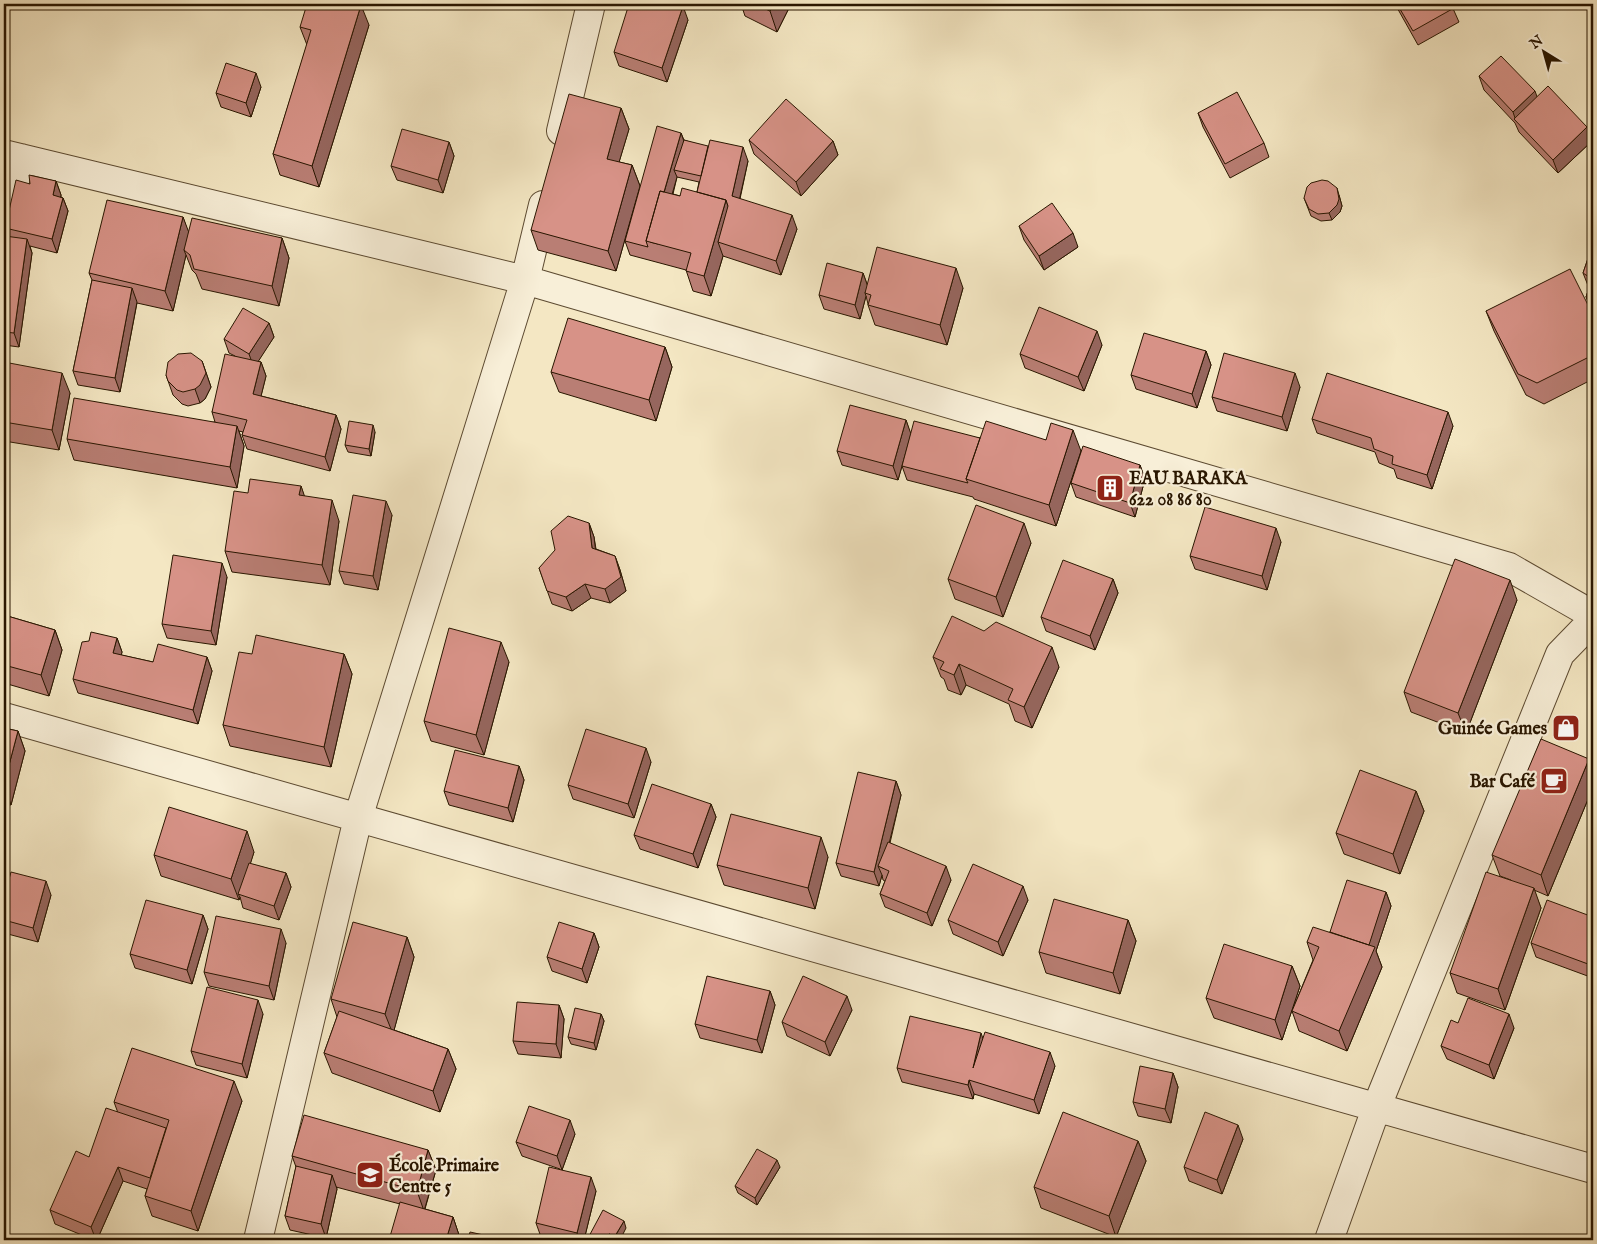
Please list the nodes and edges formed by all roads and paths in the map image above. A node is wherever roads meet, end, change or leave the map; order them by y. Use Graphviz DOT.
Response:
graph roads {
  1 [pos="591,4"];
  2 [pos="13,156"];
  3 [pos="555,156"];
  4 [pos="548,185"];
  5 [pos="4,222"];
  6 [pos="525,280"];
  7 [pos="1593,615"];
  8 [pos="1593,620"];
  9 [pos="4,717"];
  10 [pos="358,818"];
  11 [pos="1377,1106"];
  12 [pos="1593,1169"];
  13 [pos="258,1240"];
  14 [pos="1330,1240"];
  1 -- 3 [label="street"];
  2 -- 5 [label="street"];
  2 -- 6 [label="street"];
  4 -- 6 [label="street"];
  6 -- 7 [label="street"];
  6 -- 10 [label="street"];
  8 -- 11 [label="street"];
  9 -- 10 [label="street"];
  10 -- 11 [label="street"];
  10 -- 13 [label="street"];
  11 -- 12 [label="street"];
  11 -- 14 [label="street"];
}
